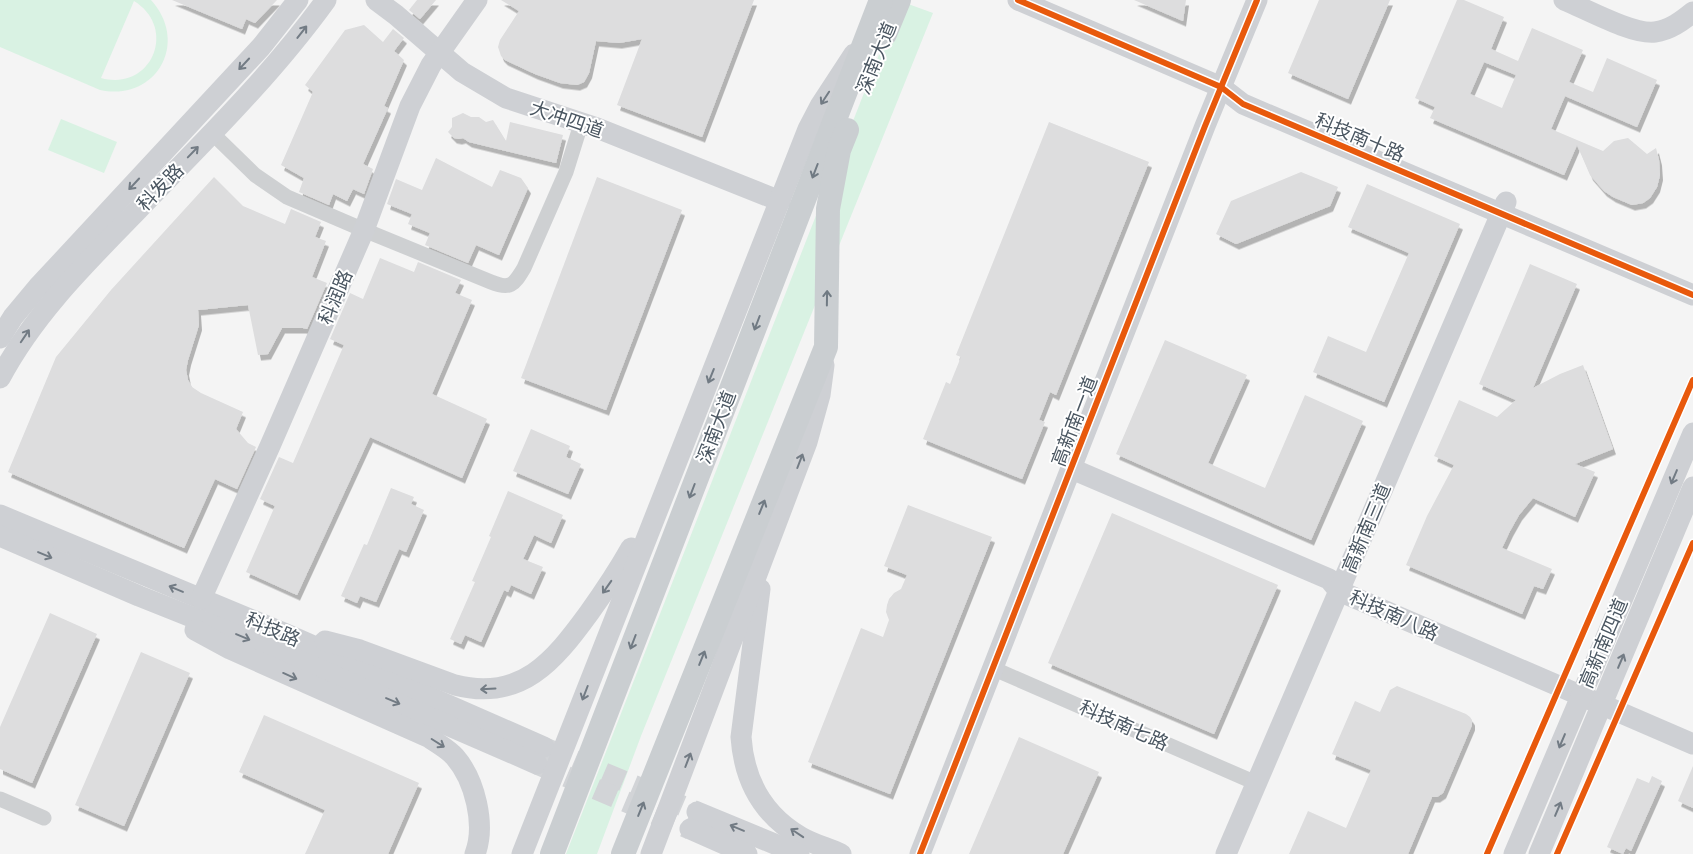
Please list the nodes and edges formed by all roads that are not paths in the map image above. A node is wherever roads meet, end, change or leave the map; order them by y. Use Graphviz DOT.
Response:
graph roads {
  1 [pos="298,0"];
  2 [pos="326,0"];
  3 [pos="376,0"];
  4 [pos="477,0"];
  5 [pos="874,0"];
  6 [pos="881,0"];
  7 [pos="899,0"];
  8 [pos="1018,0"];
  9 [pos="1257,0"];
  10 [pos="1564,0"];
  11 [pos="1693,12"];
  12 [pos="870,28"];
  13 [pos="438,53"];
  14 [pos="1221,87"];
  15 [pos="581,124"];
  16 [pos="212,133"];
  17 [pos="780,201"];
  18 [pos="1504,208"];
  19 [pos="364,230"];
  20 [pos="1693,281"];
  21 [pos="1693,295"];
  22 [pos="6,315"];
  23 [pos="0,338"];
  24 [pos="826,347"];
  25 [pos="0,378"];
  26 [pos="1693,433"];
  27 [pos="1072,469"];
  28 [pos="667,485"];
  29 [pos="1693,487"];
  30 [pos="1,520"];
  31 [pos="764,556"];
  32 [pos="1338,591"];
  33 [pos="139,596"];
  34 [pos="201,599"];
  35 [pos="286,634"];
  36 [pos="992,668"];
  37 [pos="1581,696"];
  38 [pos="1602,706"];
  39 [pos="1693,744"];
  40 [pos="1256,783"];
  41 [pos="0,799"];
  42 [pos="44,818"];
  43 [pos="553,848"];
  44 [pos="475,854"];
  45 [pos="522,854"];
  46 [pos="623,854"];
  47 [pos="651,854"];
  48 [pos="747,854"];
  49 [pos="798,854"];
  50 [pos="841,854"];
  51 [pos="920,854"];
  52 [pos="1226,854"];
  53 [pos="1514,854"];
  54 [pos="1539,854"];
  1 -- 22 [label="street, 科发路, one-way"];
  16 -- 2 [label="street, 科发路, one-way"];
  3 -- 13 [label="street, 大冲四道"];
  4 -- 13 [label="street, 科润路"];
  5 -- 12 [label="main road"];
  6 -- 12 [label="main road, 深南大道"];
  24 -- 7 [label="main road, 深南大道, one-way"];
  8 -- 14 [label="street, 科技南十路"];
  9 -- 14 [label="street, 高新南一道"];
  10 -- 11 [label="street"];
  12 -- 17 [label="street, one-way"];
  12 -- 43 [label="main road, 深南大道, one-way"];
  13 -- 15 [label="street, 大冲四道"];
  13 -- 19 [label="street, 科润路"];
  14 -- 18 [label="street, 科技南十路"];
  14 -- 27 [label="street, 高新南一道"];
  15 -- 17 [label="street, 大冲四道"];
  15 -- 19 [label="street"];
  16 -- 19 [label="street"];
  25 -- 16 [label="street, 科发路, one-way"];
  17 -- 28 [label="street, one-way"];
  18 -- 20 [label="street, 科技南十路"];
  18 -- 21 [label="street, 科技南十路"];
  18 -- 32 [label="street, 高新南三道"];
  19 -- 34 [label="street, 科润路"];
  22 -- 23 [label="street, 科发路"];
  31 -- 24 [label="street, one-way"];
  46 -- 24 [label="main road, 深南大道, one-way"];
  26 -- 37 [label="street, 高新南四道, one-way"];
  27 -- 32 [label="street, 科技南八路"];
  27 -- 36 [label="street, 高新南一道"];
  28 -- 35 [label="street, one-way"];
  28 -- 45 [label="street, one-way"];
  38 -- 29 [label="street, 高新南四道, one-way"];
  30 -- 33 [label="street, 科技路, one-way"];
  34 -- 30 [label="street, 科技路, one-way"];
  47 -- 31 [label="street, one-way"];
  50 -- 31 [label="street, one-way"];
  32 -- 37 [label="street, 科技南八路"];
  32 -- 40 [label="street, 高新南三道"];
  33 -- 35 [label="street, 科技路, one-way"];
  33 -- 44 [label="street, one-way"];
  34 -- 35 [label="street, 科技路"];
  36 -- 40 [label="street, 科技南七路"];
  36 -- 51 [label="street, 高新南一道"];
  37 -- 38 [label="street, 科技南八路"];
  37 -- 53 [label="street, 高新南四道, one-way"];
  38 -- 39 [label="street, 科技南八路"];
  54 -- 38 [label="street, 高新南四道, one-way"];
  40 -- 52 [label="street, 高新南三道"];
  41 -- 42 [label="street"];
  49 -- 48 [label="street, one-way"];
}
